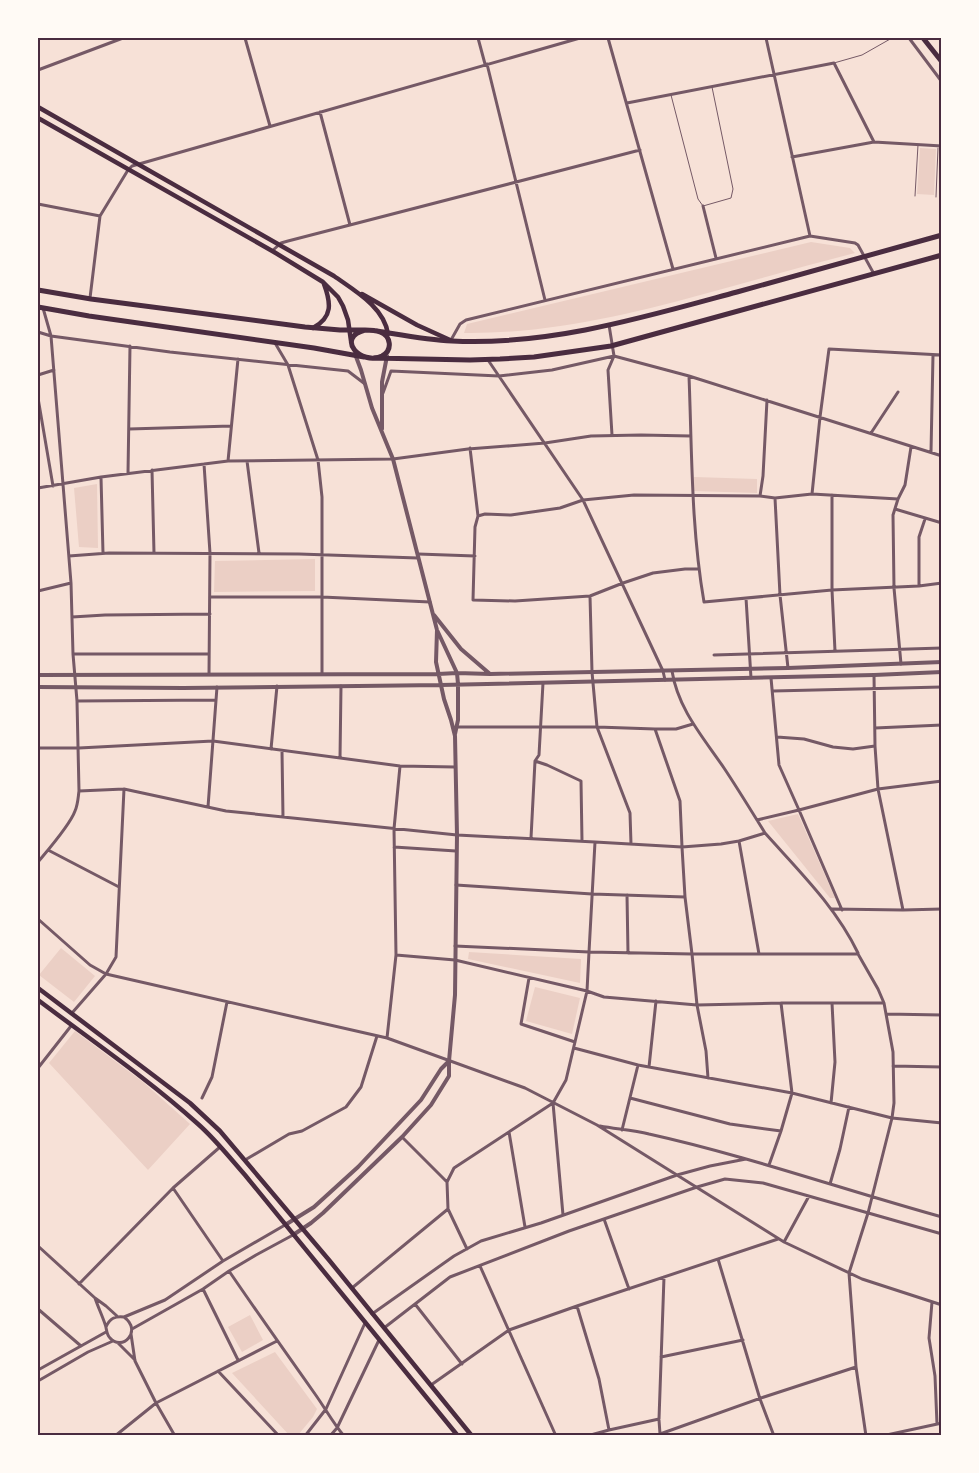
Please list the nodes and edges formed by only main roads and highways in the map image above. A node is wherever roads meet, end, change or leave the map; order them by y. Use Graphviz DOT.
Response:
graph roads {
  1 [pos="923,38"];
  2 [pos="942,62"];
  3 [pos="38,106"];
  4 [pos="38,118"];
  5 [pos="942,235"];
  6 [pos="942,255"];
  7 [pos="324,282"];
  8 [pos="350,287"];
  9 [pos="38,290"];
  10 [pos="40,308"];
  11 [pos="313,328"];
  12 [pos="350,330"];
  13 [pos="365,330"];
  14 [pos="377,331"];
  15 [pos="388,333"];
  16 [pos="389,341"];
  17 [pos="451,341"];
  18 [pos="351,342"];
  19 [pos="364,357"];
  20 [pos="374,358"];
  21 [pos="38,988"];
  22 [pos="38,1000"];
  23 [pos="88,1026"];
  24 [pos="82,1033"];
  25 [pos="458,1436"];
  26 [pos="472,1436"];
  1 -- 2 [label="main road"];
  3 -- 8 [label="main road"];
  4 -- 7 [label="main road"];
  5 -- 17 [label="main road"];
  6 -- 20 [label="main road"];
  7 -- 11 [label="main road"];
  7 -- 12 [label="main road"];
  8 -- 15 [label="main road"];
  8 -- 17 [label="main road"];
  9 -- 11 [label="main road"];
  10 -- 19 [label="main road"];
  11 -- 12 [label="main road"];
  12 -- 13 [label="main road"];
  12 -- 18 [label="main road"];
  13 -- 14 [label="main road"];
  13 -- 18 [label="main road"];
  14 -- 15 [label="main road"];
  14 -- 16 [label="main road"];
  15 -- 16 [label="main road"];
  15 -- 17 [label="main road"];
  16 -- 20 [label="main road"];
  18 -- 19 [label="main road"];
  19 -- 20 [label="main road"];
  21 -- 23 [label="main road"];
  22 -- 24 [label="main road"];
  23 -- 24 [label="main road"];
  23 -- 26 [label="main road"];
  24 -- 25 [label="main road"];
}
